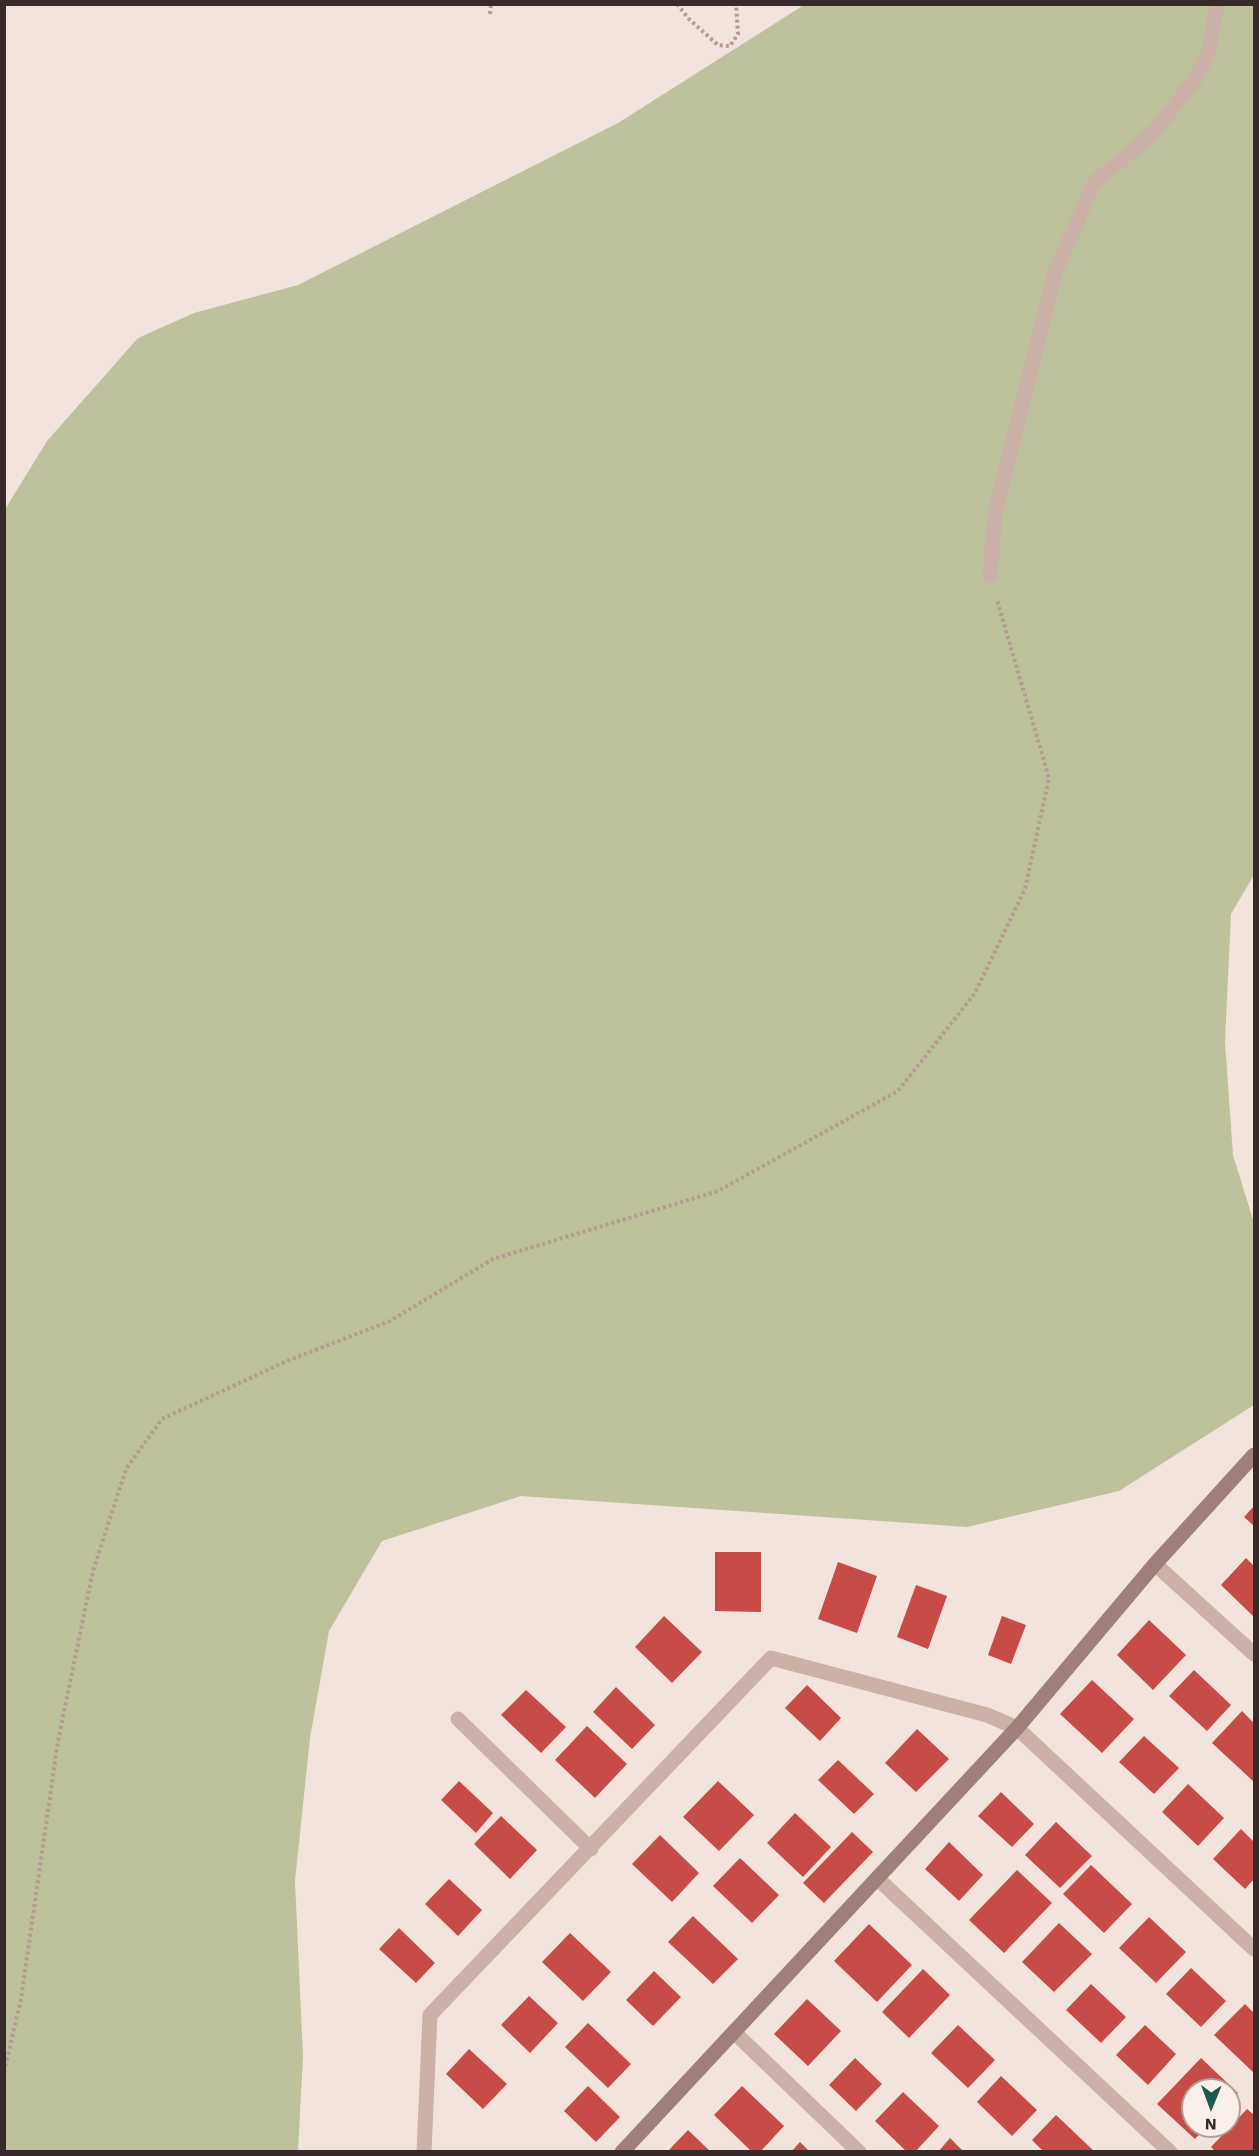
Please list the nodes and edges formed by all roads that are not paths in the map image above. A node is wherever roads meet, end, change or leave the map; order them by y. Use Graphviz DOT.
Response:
graph roads {
  1 [pos="1217,4"];
  2 [pos="990,576"];
  3 [pos="1254,1455"];
  4 [pos="1155,1564"];
  5 [pos="1254,1654"];
  6 [pos="458,1719"];
  7 [pos="1017,1728"];
  8 [pos="591,1849"];
  9 [pos="878,1879"];
  10 [pos="1254,1949"];
  11 [pos="735,2033"];
  12 [pos="424,2151"];
  13 [pos="622,2151"];
  14 [pos="859,2151"];
  15 [pos="1170,2151"];
  1 -- 2 [label="street"];
  3 -- 4 [label="street"];
  4 -- 5 [label="street"];
  4 -- 7 [label="street"];
  6 -- 8 [label="street"];
  7 -- 8 [label="street"];
  7 -- 9 [label="street"];
  7 -- 10 [label="street"];
  8 -- 12 [label="street"];
  9 -- 11 [label="street"];
  9 -- 15 [label="street"];
  11 -- 13 [label="street"];
  11 -- 14 [label="street"];
}
